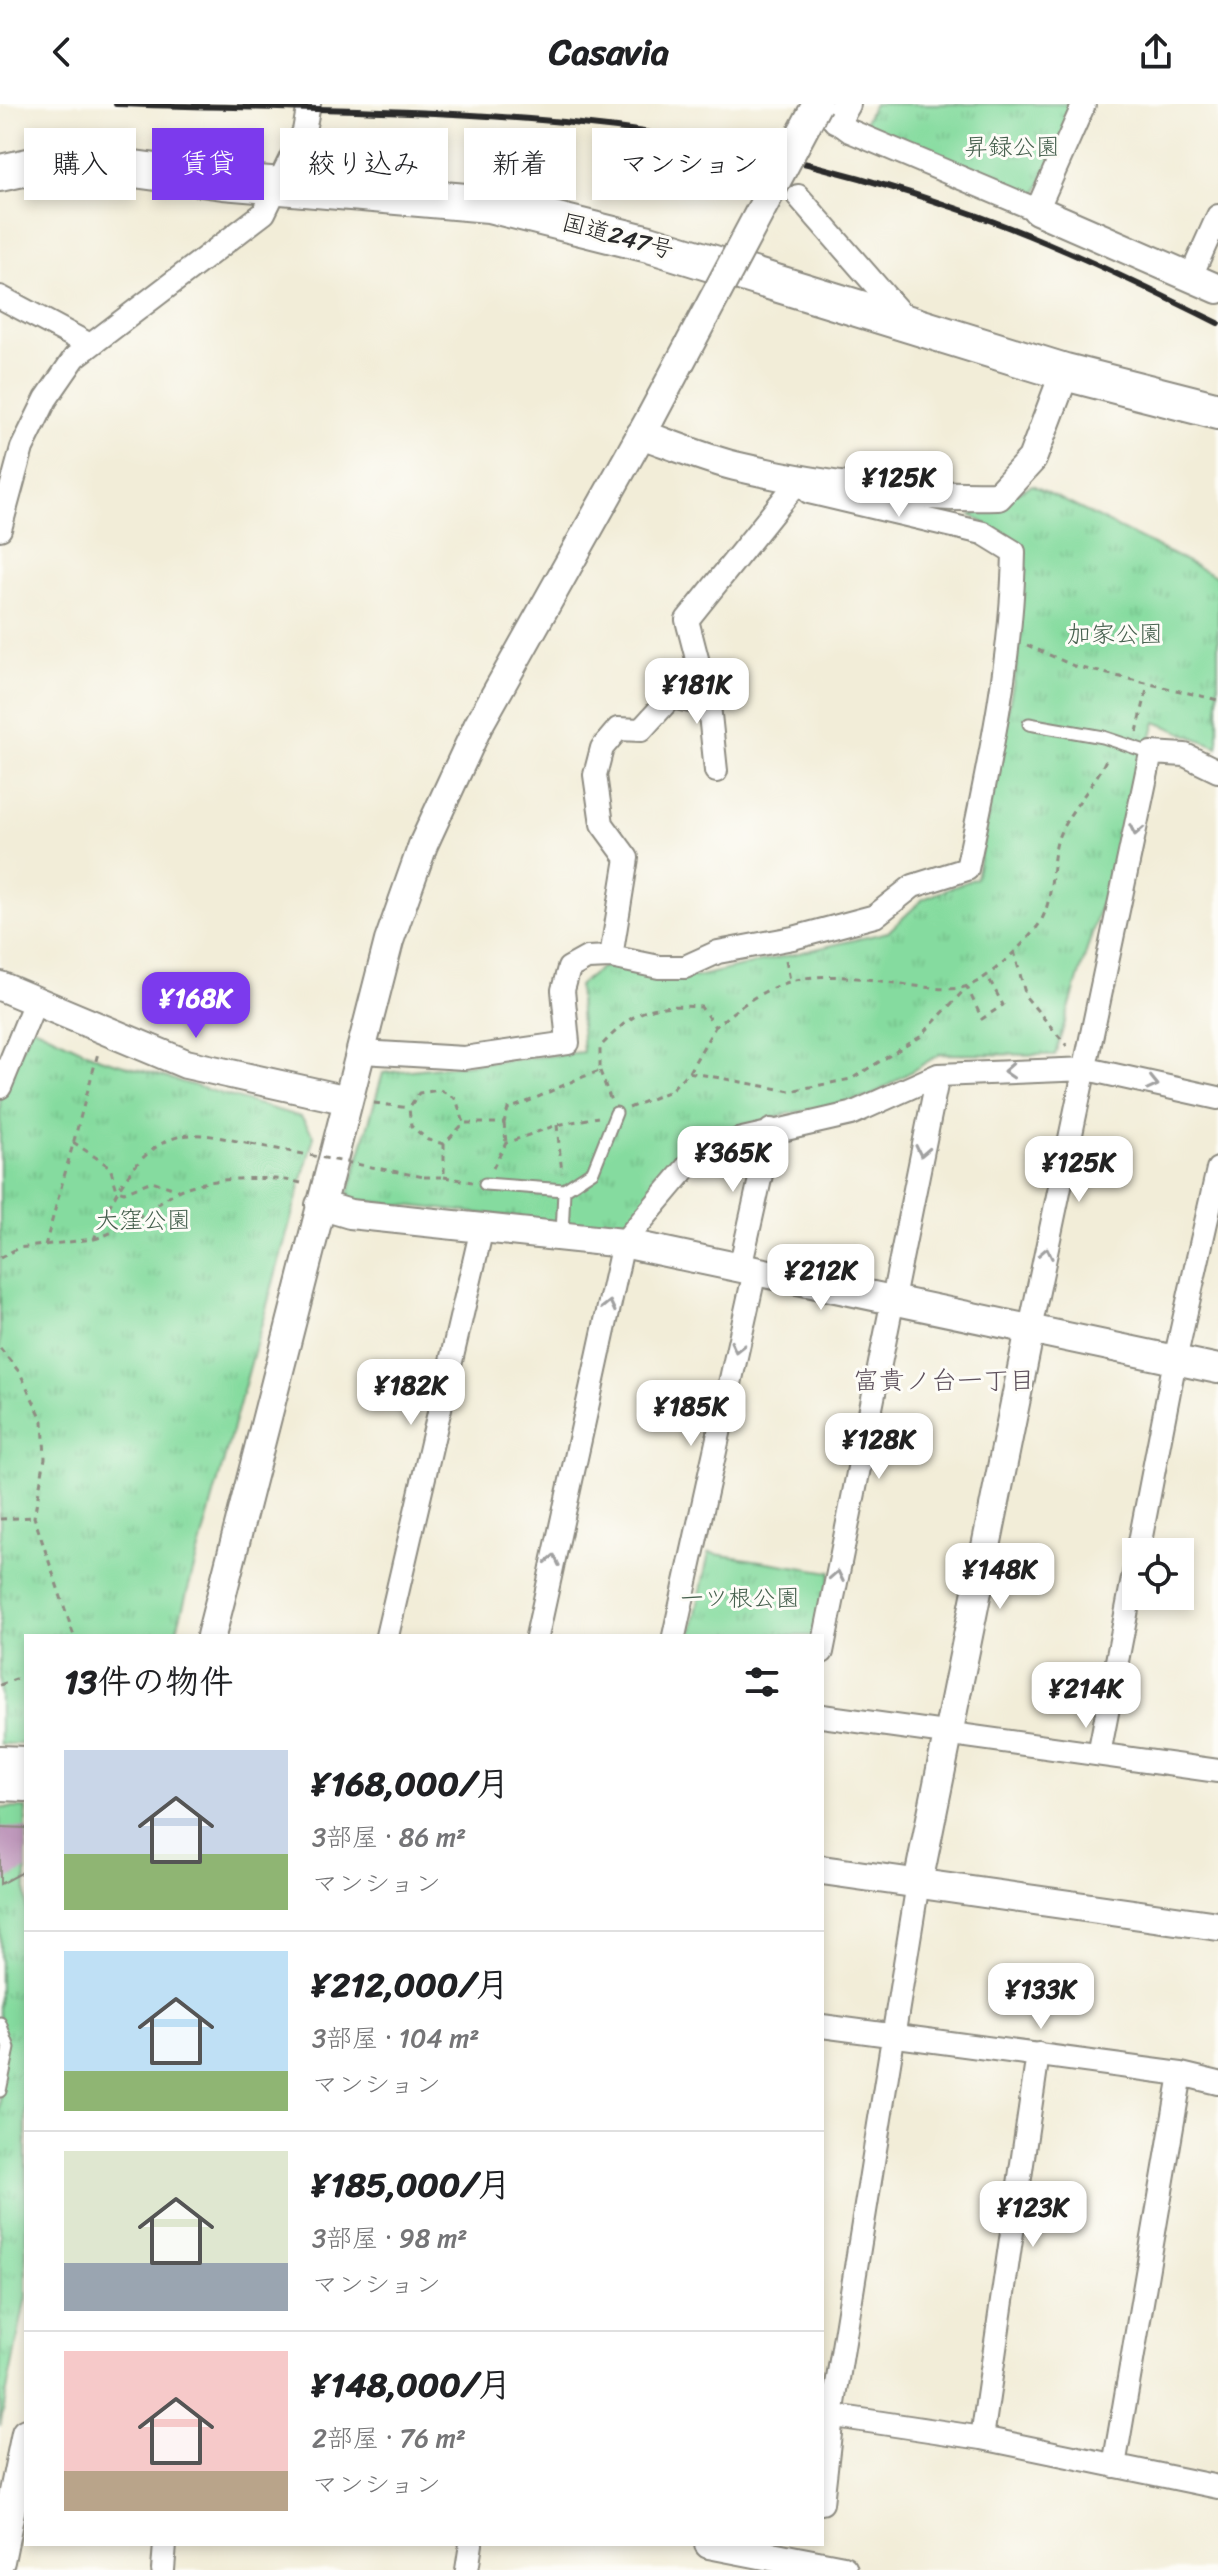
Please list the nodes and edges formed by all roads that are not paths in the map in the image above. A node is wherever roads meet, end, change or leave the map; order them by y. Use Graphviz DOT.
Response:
graph roads {
  1 [pos="309,104"];
  2 [pos="809,104"];
  3 [pos="1084,104"];
  4 [pos="833,109"];
  5 [pos="0,173"];
  6 [pos="278,185"];
  7 [pos="798,196"];
  8 [pos="1037,210"];
  9 [pos="1218,216"];
  10 [pos="1191,276"];
  11 [pos="1218,289"];
  12 [pos="0,297"];
  13 [pos="913,328"];
  14 [pos="90,345"];
  15 [pos="1065,372"];
  16 [pos="1218,411"];
  17 [pos="646,426"];
  18 [pos="800,479"];
  19 [pos="0,529"];
  20 [pos="709,705"];
  21 [pos="1029,724"];
  22 [pos="1142,750"];
  23 [pos="716,771"];
  24 [pos="1218,771"];
  25 [pos="611,957"];
  26 [pos="0,986"];
  27 [pos="35,1002"];
  28 [pos="362,1052"];
  29 [pos="1082,1069"];
  30 [pos="938,1075"];
  31 [pos="0,1087"];
  32 [pos="1218,1098"];
  33 [pos="348,1100"];
  34 [pos="616,1113"];
  35 [pos="771,1130"];
  36 [pos="1218,1169"];
  37 [pos="485,1184"];
  38 [pos="564,1190"];
  39 [pos="312,1194"];
  40 [pos="482,1228"];
  41 [pos="562,1236"];
  42 [pos="623,1243"];
  43 [pos="748,1270"];
  44 [pos="892,1300"];
  45 [pos="1030,1329"];
  46 [pos="1175,1360"];
  47 [pos="1218,1369"];
  48 [pos="1141,1538"];
  49 [pos="1127,1610"];
  50 [pos="217,1634"];
  51 [pos="387,1634"];
  52 [pos="537,1634"];
  53 [pos="674,1634"];
  54 [pos="824,1642"];
  55 [pos="824,1716"];
  56 [pos="948,1736"];
  57 [pos="1099,1754"];
  58 [pos="0,1760"];
  59 [pos="24,1761"];
  60 [pos="1218,1771"];
  61 [pos="0,1786"];
  62 [pos="24,1787"];
  63 [pos="824,1870"];
  64 [pos="918,1883"];
  65 [pos="1218,1926"];
  66 [pos="0,2023"];
  67 [pos="824,2026"];
  68 [pos="894,2035"];
  69 [pos="1038,2054"];
  70 [pos="1181,2074"];
  71 [pos="1218,2083"];
  72 [pos="0,2091"];
  73 [pos="827,2415"];
  74 [pos="982,2438"];
  75 [pos="24,2443"];
  76 [pos="1114,2466"];
  77 [pos="824,2468"];
  78 [pos="1218,2487"];
  79 [pos="165,2546"];
  80 [pos="471,2546"];
  81 [pos="723,2546"];
  82 [pos="816,2559"];
  83 [pos="0,2561"];
  84 [pos="163,2570"];
  85 [pos="467,2570"];
  86 [pos="843,2570"];
  1 -- 6 [label="street"];
  2 -- 4 [label="street"];
  3 -- 8 [label="street"];
  4 -- 8 [label="street"];
  4 -- 17 [label="street, bridge"];
  5 -- 6 [label="highway, 国道247号"];
  6 -- 13 [label="highway, 国道247号"];
  6 -- 14 [label="street"];
  7 -- 13 [label="street"];
  8 -- 10 [label="street"];
  9 -- 10 [label="street"];
  10 -- 11 [label="street"];
  12 -- 14 [label="street"];
  13 -- 15 [label="highway, 国道247号"];
  14 -- 19 [label="street"];
  15 -- 16 [label="highway, 国道247号"];
  15 -- 18 [label="street"];
  17 -- 18 [label="street"];
  17 -- 28 [label="street"];
  18 -- 20 [label="street"];
  18 -- 25 [label="street"];
  20 -- 23 [label="street"];
  20 -- 25 [label="street"];
  21 -- 22 [label="lane"];
  22 -- 24 [label="street"];
  22 -- 29 [label="street, one-way"];
  25 -- 28 [label="street"];
  26 -- 27 [label="street"];
  27 -- 31 [label="street"];
  27 -- 33 [label="street"];
  28 -- 33 [label="street"];
  29 -- 30 [label="street, one-way"];
  29 -- 32 [label="street, one-way"];
  45 -- 29 [label="street, one-way"];
  30 -- 35 [label="street"];
  30 -- 44 [label="street, one-way"];
  33 -- 39 [label="street"];
  34 -- 38 [label="lane"];
  35 -- 42 [label="street"];
  35 -- 43 [label="street"];
  36 -- 46 [label="street"];
  37 -- 38 [label="lane"];
  38 -- 41 [label="lane"];
  39 -- 40 [label="street"];
  39 -- 50 [label="street"];
  40 -- 41 [label="street"];
  40 -- 51 [label="street"];
  41 -- 42 [label="street"];
  42 -- 43 [label="street"];
  52 -- 42 [label="street, one-way"];
  43 -- 44 [label="street"];
  43 -- 53 [label="street, one-way"];
  44 -- 45 [label="street"];
  54 -- 44 [label="street, one-way"];
  45 -- 46 [label="street"];
  45 -- 56 [label="street"];
  46 -- 47 [label="street"];
  46 -- 48 [label="street"];
  49 -- 57 [label="street"];
  55 -- 56 [label="street"];
  56 -- 57 [label="street"];
  56 -- 64 [label="street"];
  57 -- 60 [label="street"];
  58 -- 59 [label="street"];
  61 -- 62 [label="street"];
  63 -- 64 [label="street"];
  64 -- 65 [label="street"];
  64 -- 68 [label="street"];
  66 -- 72 [label="lane"];
  67 -- 68 [label="street"];
  68 -- 69 [label="street"];
  68 -- 73 [label="street"];
  69 -- 70 [label="street"];
  69 -- 74 [label="street"];
  70 -- 71 [label="street"];
  70 -- 76 [label="street"];
  73 -- 74 [label="street"];
  73 -- 77 [label="street"];
  74 -- 76 [label="street"];
  75 -- 83 [label="street"];
  76 -- 78 [label="street"];
  79 -- 84 [label="street"];
  80 -- 85 [label="street"];
  81 -- 82 [label="street"];
  82 -- 86 [label="street"];
}
